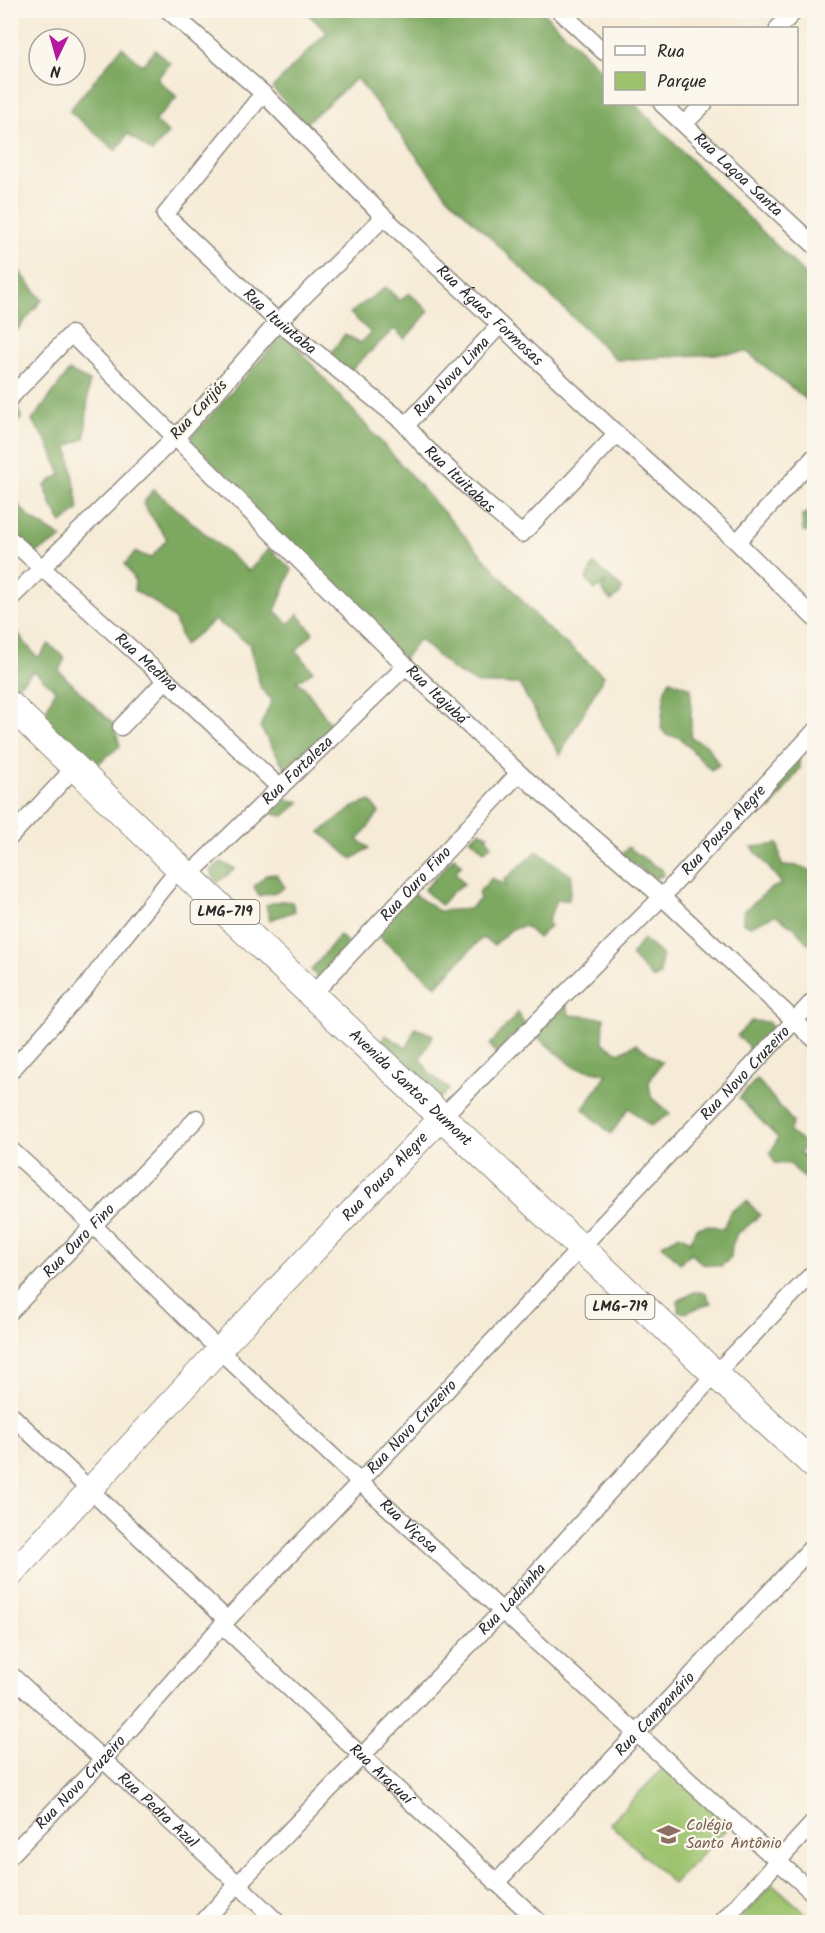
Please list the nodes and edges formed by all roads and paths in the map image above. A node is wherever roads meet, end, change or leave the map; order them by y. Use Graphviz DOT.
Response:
graph roads {
  1 [pos="168,10"];
  2 [pos="796,10"];
  3 [pos="563,12"];
  4 [pos="779,27"];
  5 [pos="603,50"];
  6 [pos="257,101"];
  7 [pos="663,105"];
  8 [pos="703,105"];
  9 [pos="684,124"];
  10 [pos="384,217"];
  11 [pos="811,234"];
  12 [pos="278,322"];
  13 [pos="500,325"];
  14 [pos="10,398"];
  15 [pos="402,421"];
  16 [pos="617,434"];
  17 [pos="175,439"];
  18 [pos="814,457"];
  19 [pos="10,539"];
  20 [pos="737,542"];
  21 [pos="42,568"];
  22 [pos="10,599"];
  23 [pos="814,618"];
  24 [pos="406,666"];
  25 [pos="165,680"];
  26 [pos="10,705"];
  27 [pos="121,727"];
  28 [pos="10,728"];
  29 [pos="814,732"];
  30 [pos="519,773"];
  31 [pos="65,778"];
  32 [pos="280,788"];
  33 [pos="10,837"];
  34 [pos="178,875"];
  35 [pos="662,897"];
  36 [pos="312,995"];
  37 [pos="814,1000"];
  38 [pos="794,1021"];
  39 [pos="814,1039"];
  40 [pos="10,1072"];
  41 [pos="196,1118"];
  42 [pos="435,1123"];
  43 [pos="10,1149"];
  44 [pos="93,1225"];
  45 [pos="575,1253"];
  46 [pos="814,1272"];
  47 [pos="10,1312"];
  48 [pos="219,1350"];
  49 [pos="710,1380"];
  50 [pos="10,1414"];
  51 [pos="814,1465"];
  52 [pos="360,1482"];
  53 [pos="814,1483"];
  54 [pos="91,1489"];
  55 [pos="814,1545"];
  56 [pos="10,1576"];
  57 [pos="503,1610"];
  58 [pos="224,1623"];
  59 [pos="10,1674"];
  60 [pos="637,1733"];
  61 [pos="362,1756"];
  62 [pos="103,1760"];
  63 [pos="814,1822"];
  64 [pos="10,1856"];
  65 [pos="779,1861"];
  66 [pos="496,1883"];
  67 [pos="238,1884"];
  68 [pos="814,1894"];
  69 [pos="203,1923"];
  70 [pos="277,1923"];
  71 [pos="539,1923"];
  72 [pos="722,1923"];
  1 -- 10 [label="street, Rua Águas Formosas"];
  2 -- 4 [label="street"];
  3 -- 5 [label="street"];
  6 -- 12 [label="street, Rua Ituiutaba"];
  7 -- 9 [label="street, Rua Lagoa Santa"];
  8 -- 9 [label="street"];
  9 -- 11 [label="street, Rua Lagoa Santa"];
  10 -- 12 [label="street, Rua Carijós"];
  10 -- 13 [label="street, Rua Águas Formosas"];
  12 -- 15 [label="street, Rua Ituiutaba"];
  12 -- 17 [label="street, Rua Carijós"];
  13 -- 15 [label="street, Rua Nova Lima"];
  13 -- 16 [label="street, Rua Águas Formosas"];
  14 -- 17 [label="street, Rua Itajubá"];
  15 -- 16 [label="street, Rua Ituitabas"];
  16 -- 20 [label="street, Rua Águas Formosas"];
  17 -- 21 [label="street, Rua Carijós"];
  17 -- 24 [label="street, Rua Itajubá"];
  18 -- 20 [label="street"];
  19 -- 21 [label="street, Rua Medina"];
  20 -- 23 [label="street, Rua Águas Formosas"];
  21 -- 22 [label="street, Rua Carijós"];
  21 -- 25 [label="street, Rua Medina"];
  24 -- 30 [label="street, Rua Itajubá"];
  24 -- 32 [label="street, Rua Fortaleza"];
  25 -- 27 [label="street"];
  25 -- 32 [label="street, Rua Medina"];
  26 -- 34 [label="main road, Avenida Santos Dumont / LMG-719"];
  28 -- 31 [label="main road, Avenida Santos Dumont / LMG-719"];
  29 -- 35 [label="street, Rua Pouso Alegre"];
  30 -- 35 [label="street, Rua Itajubá"];
  30 -- 36 [label="street, Rua Ouro Fino"];
  31 -- 33 [label="street"];
  31 -- 34 [label="main road, Avenida Santos Dumont / LMG-719"];
  32 -- 34 [label="street, Rua Fortaleza"];
  34 -- 36 [label="main road, Avenida Santos Dumont / LMG-719"];
  34 -- 40 [label="street, Rua Fortaleza"];
  34 -- 42 [label="main road, Avenida Santos Dumont / LMG-719"];
  35 -- 38 [label="street, Rua Itajubá"];
  35 -- 42 [label="street, Rua Pouso Alegre"];
  36 -- 42 [label="main road, Avenida Santos Dumont / LMG-719"];
  37 -- 38 [label="street, Rua Novo Cruzeiro"];
  38 -- 39 [label="street, Rua Itajubá"];
  38 -- 45 [label="street, Rua Novo Cruzeiro"];
  41 -- 44 [label="street, Rua Ouro Fino"];
  42 -- 45 [label="main road, Avenida Santos Dumont / LMG-719"];
  42 -- 48 [label="main road, Rua Pouso Alegre"];
  43 -- 44 [label="street, Rua Viçosa"];
  44 -- 47 [label="street, Rua Ouro Fino"];
  44 -- 48 [label="street, Rua Viçosa"];
  45 -- 49 [label="main road, Avenida Santos Dumont / LMG-719"];
  45 -- 52 [label="street, Rua Novo Cruzeiro"];
  46 -- 49 [label="street, Rua Ladainha"];
  48 -- 52 [label="street, Rua Viçosa"];
  48 -- 54 [label="main road, Rua Pouso Alegre"];
  49 -- 51 [label="main road, Avenida Santos Dumont / LMG-719"];
  49 -- 53 [label="main road, Avenida Santos Dumont / LMG-719"];
  49 -- 57 [label="street, Rua Ladainha"];
  50 -- 54 [label="street, Rua Araçuaí"];
  52 -- 57 [label="street, Rua Viçosa"];
  52 -- 58 [label="street, Rua Novo Cruzeiro"];
  54 -- 56 [label="main road, Rua Pouso Alegre"];
  54 -- 58 [label="street, Rua Araçuaí"];
  55 -- 60 [label="street, Rua Campanário"];
  57 -- 60 [label="street, Rua Viçosa"];
  57 -- 61 [label="street, Rua Ladainha"];
  58 -- 61 [label="street, Rua Araçuaí"];
  58 -- 62 [label="street, Rua Novo Cruzeiro"];
  59 -- 62 [label="street, Rua Pedra Azul"];
  60 -- 65 [label="street, Rua Viçosa"];
  60 -- 66 [label="street, Rua Campanário"];
  61 -- 66 [label="street, Rua Araçuaí"];
  61 -- 67 [label="street, Rua Ladainha"];
  62 -- 64 [label="street, Rua Novo Cruzeiro"];
  62 -- 67 [label="street, Rua Pedra Azul"];
  63 -- 65 [label="street"];
  65 -- 68 [label="street, Rua Viçosa"];
  65 -- 72 [label="street"];
  66 -- 71 [label="street, Rua Araçuaí"];
  67 -- 69 [label="street, Rua Ladainha"];
  67 -- 70 [label="street, Rua Pedra Azul"];
}
